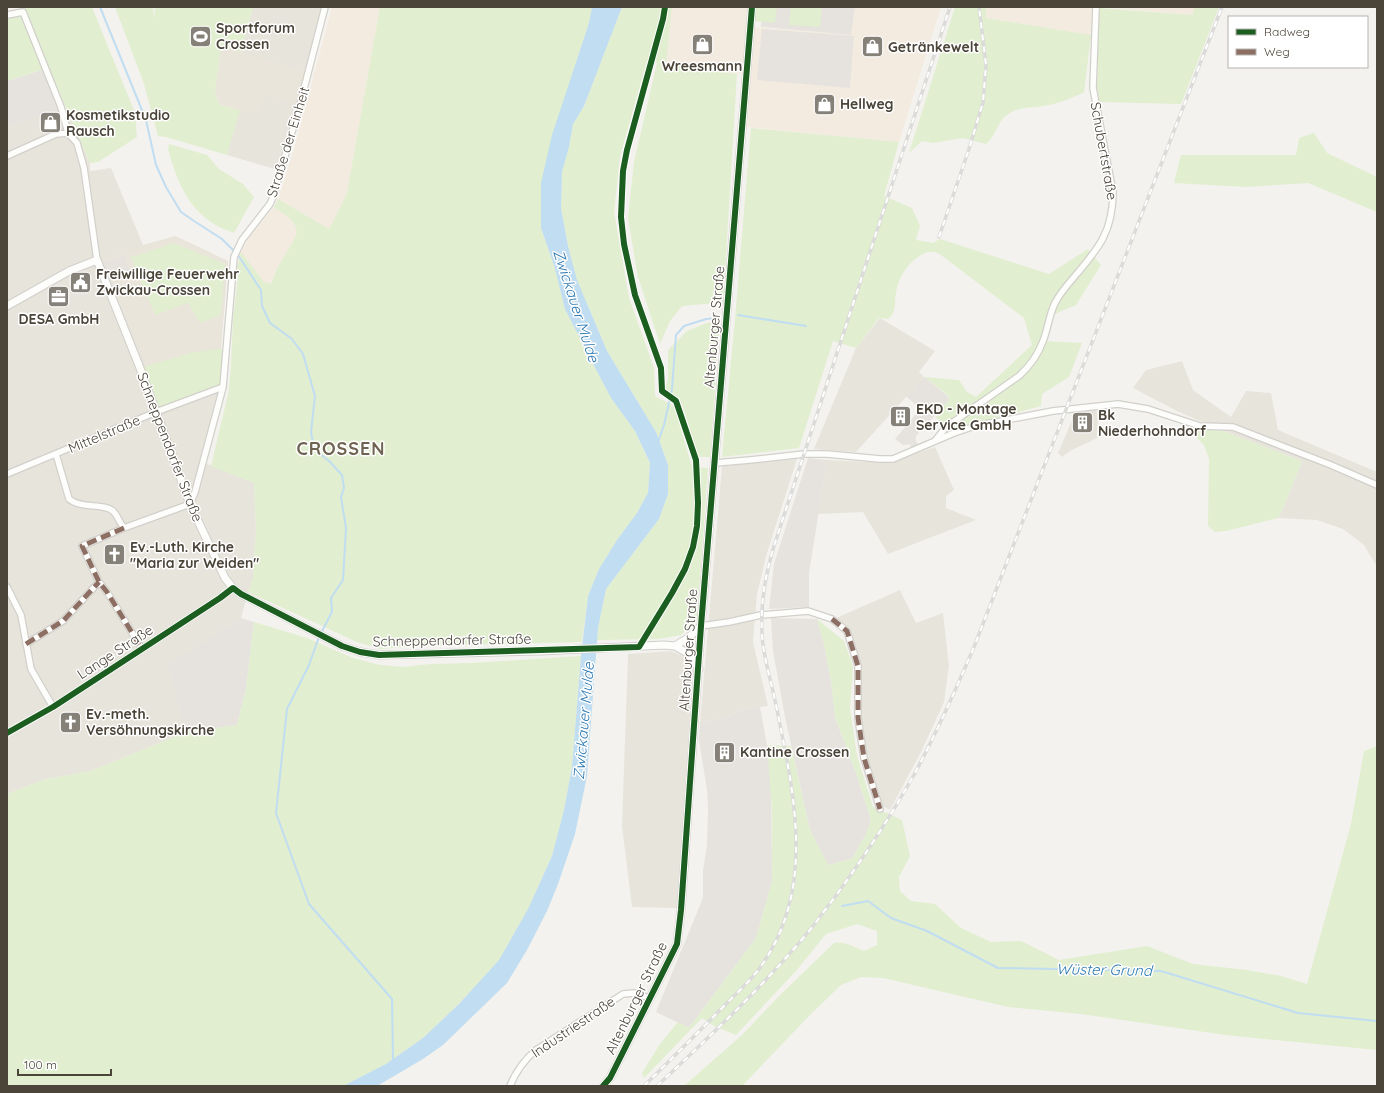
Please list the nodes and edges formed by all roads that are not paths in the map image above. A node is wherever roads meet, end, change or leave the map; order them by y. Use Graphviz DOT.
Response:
graph roads {
  1 [pos="325,7"];
  2 [pos="752,7"];
  3 [pos="1096,7"];
  4 [pos="7,15"];
  5 [pos="68,133"];
  6 [pos="7,156"];
  7 [pos="97,260"];
  8 [pos="7,306"];
  9 [pos="223,387"];
  10 [pos="156,412"];
  11 [pos="935,441"];
  12 [pos="56,454"];
  13 [pos="715,462"];
  14 [pos="7,474"];
  15 [pos="1377,485"];
  16 [pos="190,504"];
  17 [pos="124,528"];
  18 [pos="99,582"];
  19 [pos="7,587"];
  20 [pos="233,588"];
  21 [pos="701,626"];
  22 [pos="26,644"];
  23 [pos="675,646"];
  24 [pos="142,649"];
  25 [pos="699,669"];
  26 [pos="53,707"];
  27 [pos="7,733"];
  28 [pos="880,809"];
  29 [pos="649,998"];
  30 [pos="510,1086"];
  31 [pos="603,1086"];
  1 -- 9 [label="street, Straße der Einheit"];
  2 -- 13 [label="street, Altenburger Straße"];
  3 -- 11 [label="street, Schubertstraße"];
  4 -- 5 [label="street, Schneppendorfer Straße"];
  5 -- 6 [label="street"];
  5 -- 7 [label="street, Schneppendorfer Straße"];
  7 -- 8 [label="street"];
  7 -- 10 [label="street, Schneppendorfer Straße"];
  9 -- 10 [label="street, Mittelstraße"];
  9 -- 16 [label="street, Straße der Einheit"];
  10 -- 12 [label="street, Mittelstraße"];
  10 -- 16 [label="street, Schneppendorfer Straße"];
  11 -- 13 [label="street"];
  11 -- 15 [label="street"];
  12 -- 14 [label="street, Mittelstraße"];
  12 -- 17 [label="street"];
  13 -- 21 [label="street, Altenburger Straße"];
  16 -- 17 [label="street"];
  16 -- 20 [label="street, Schneppendorfer Straße"];
  17 -- 18 [label="street"];
  18 -- 22 [label="street"];
  18 -- 24 [label="street"];
  19 -- 22 [label="street"];
  20 -- 23 [label="street, Schneppendorfer Straße"];
  20 -- 24 [label="street, Lange Straße"];
  21 -- 23 [label="street"];
  21 -- 25 [label="street, Altenburger Straße"];
  21 -- 28 [label="street, Altenburger Straße"];
  22 -- 26 [label="street"];
  23 -- 25 [label="street"];
  24 -- 26 [label="street, Lange Straße"];
  25 -- 29 [label="street, Altenburger Straße"];
  26 -- 27 [label="street, Lange Straße"];
  29 -- 30 [label="street, Industriestraße"];
  29 -- 31 [label="street, Altenburger Straße"];
}
